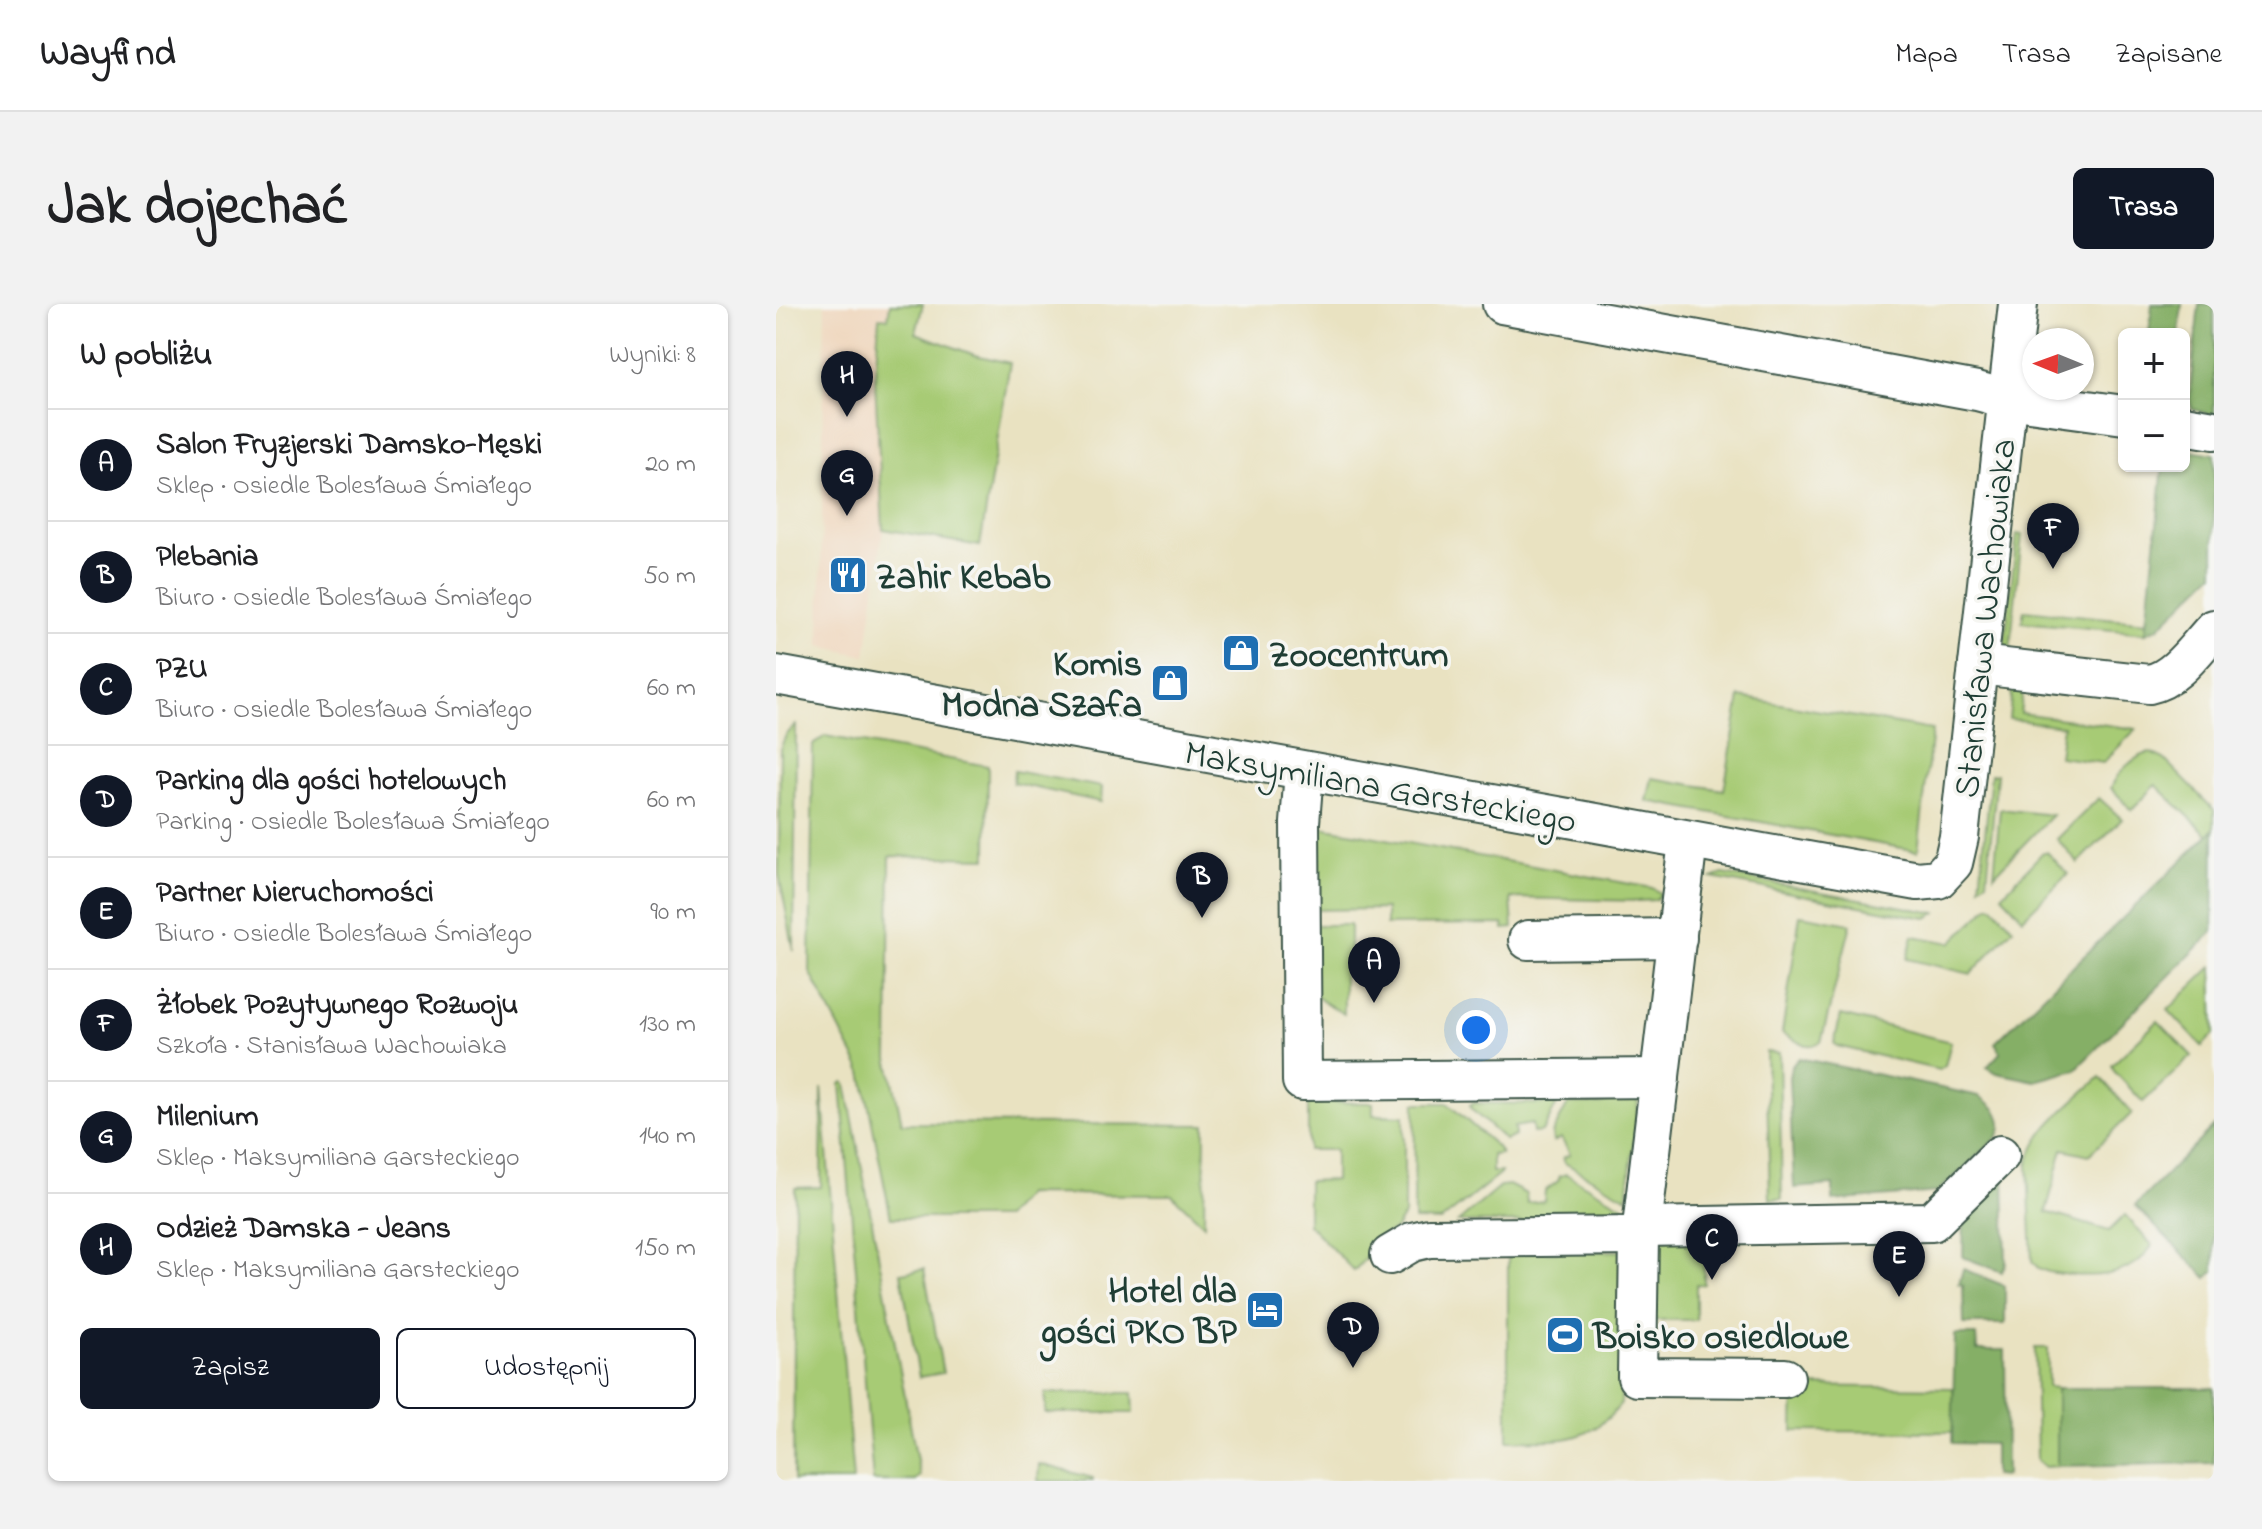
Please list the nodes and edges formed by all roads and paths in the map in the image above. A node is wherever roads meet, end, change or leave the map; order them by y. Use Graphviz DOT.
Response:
graph roads {
  1 [pos="1502,304"];
  2 [pos="2018,304"];
  3 [pos="2007,399"];
  4 [pos="2118,414"];
  5 [pos="2190,426"];
  6 [pos="2214,430"];
  7 [pos="2214,629"];
  8 [pos="1978,665"];
  9 [pos="776,675"];
  10 [pos="1304,771"];
  11 [pos="1959,837"];
  12 [pos="1688,841"];
  13 [pos="1677,938"];
  14 [pos="1528,940"];
  15 [pos="1660,1078"];
  16 [pos="2000,1155"];
  17 [pos="1640,1232"];
  18 [pos="1390,1255"];
  19 [pos="1785,1378"];
  1 -- 3 [label="street"];
  2 -- 3 [label="street, Stanisława Wachowiaka"];
  3 -- 4 [label="street"];
  3 -- 8 [label="street, Stanisława Wachowiaka"];
  5 -- 6 [label="street"];
  7 -- 8 [label="street"];
  8 -- 11 [label="street, Stanisława Wachowiaka"];
  9 -- 10 [label="street, Maksymiliana Garsteckiego"];
  10 -- 12 [label="street, Maksymiliana Garsteckiego"];
  10 -- 15 [label="street"];
  11 -- 12 [label="street, Maksymiliana Garsteckiego"];
  12 -- 13 [label="street"];
  13 -- 14 [label="street"];
  13 -- 15 [label="street"];
  15 -- 17 [label="street"];
  16 -- 17 [label="street"];
  17 -- 18 [label="street"];
  17 -- 19 [label="street"];
}
